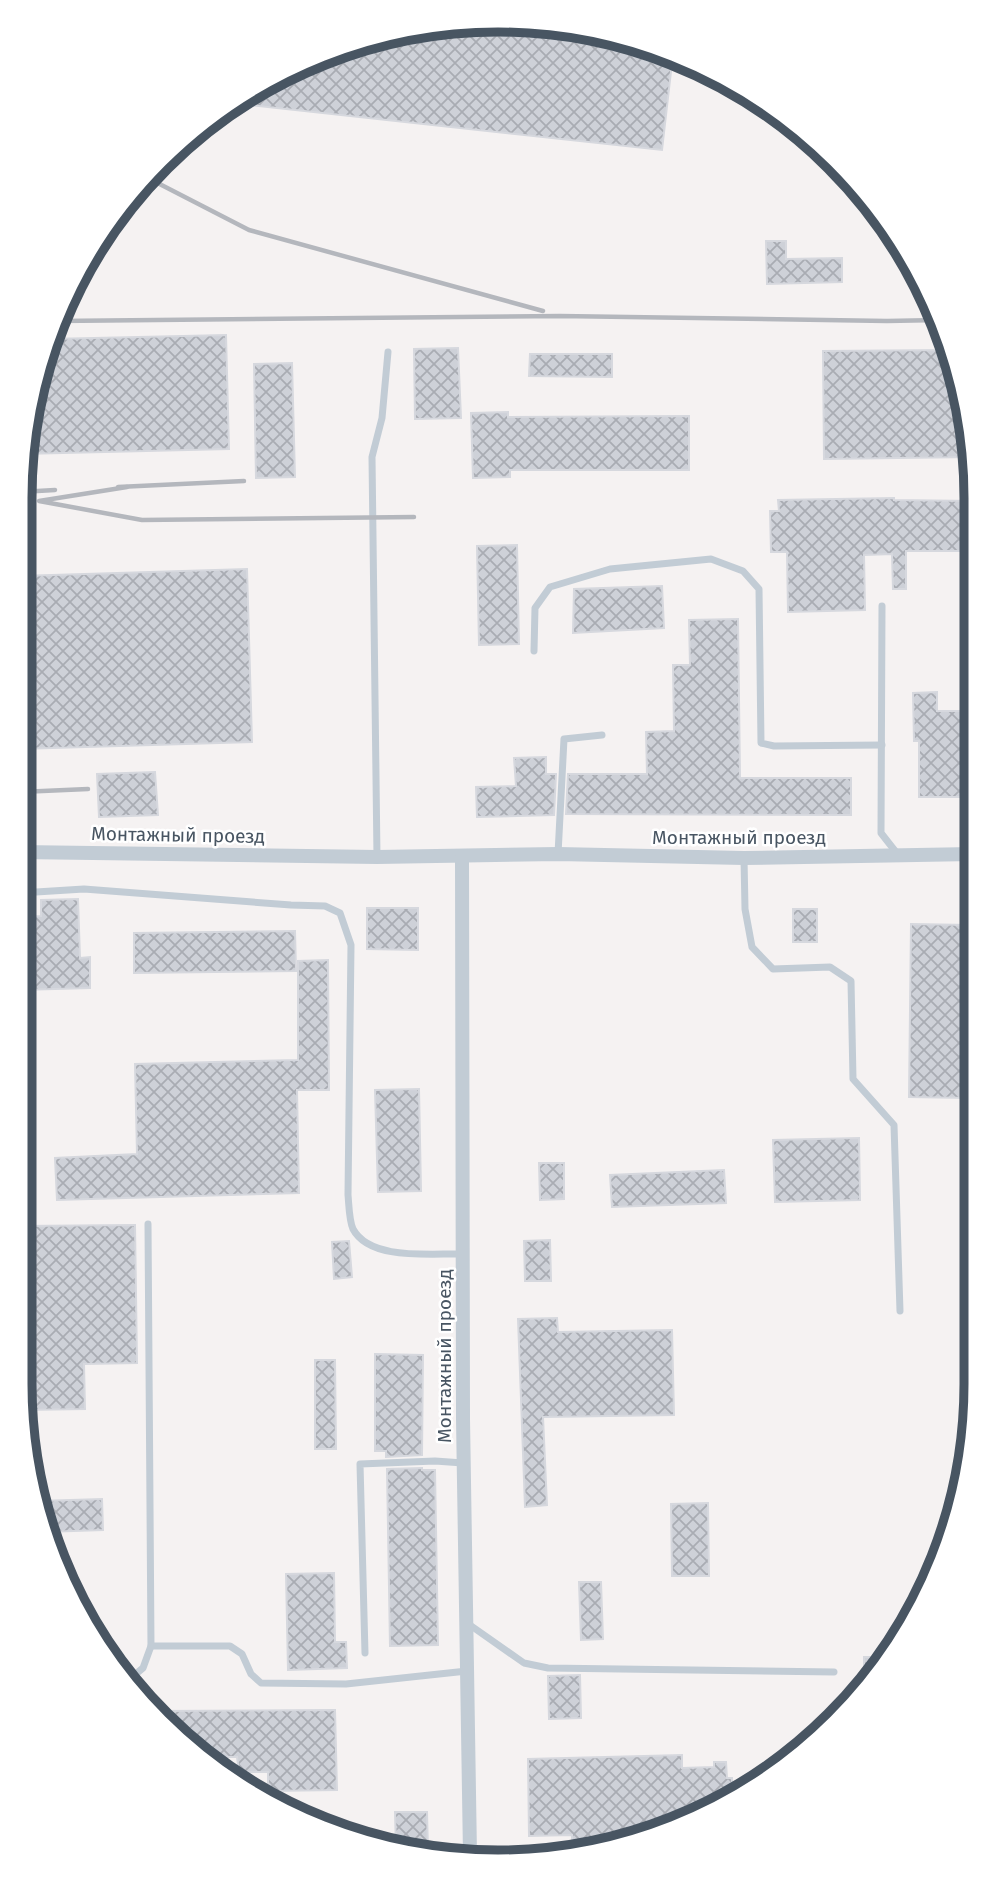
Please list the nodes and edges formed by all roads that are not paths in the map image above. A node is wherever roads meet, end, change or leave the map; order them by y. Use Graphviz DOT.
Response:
graph roads {
  1 [pos="388,352"];
  2 [pos="882,606"];
  3 [pos="534,651"];
  4 [pos="602,735"];
  5 [pos="882,745"];
  6 [pos="32,852"];
  7 [pos="558,854"];
  8 [pos="964,855"];
  9 [pos="899,856"];
  10 [pos="377,857"];
  11 [pos="462,857"];
  12 [pos="744,858"];
  13 [pos="32,893"];
  14 [pos="148,1224"];
  15 [pos="463,1254"];
  16 [pos="900,1311"];
  17 [pos="464,1463"];
  18 [pos="466,1623"];
  19 [pos="151,1647"];
  20 [pos="365,1653"];
  21 [pos="467,1671"];
  22 [pos="834,1672"];
  23 [pos="134,1675"];
  24 [pos="470,1849"];
  1 -- 10 [label="lane"];
  2 -- 5 [label="lane"];
  3 -- 5 [label="lane"];
  4 -- 7 [label="lane"];
  5 -- 9 [label="lane"];
  6 -- 10 [label="street, Монтажный проезд"];
  7 -- 11 [label="street, Монтажный проезд"];
  7 -- 12 [label="street, Монтажный проезд"];
  8 -- 9 [label="street, Монтажный проезд"];
  9 -- 12 [label="street, Монтажный проезд"];
  10 -- 11 [label="street, Монтажный проезд"];
  11 -- 15 [label="street, Монтажный проезд"];
  12 -- 16 [label="lane"];
  13 -- 15 [label="lane"];
  14 -- 19 [label="lane"];
  15 -- 17 [label="street, Монтажный проезд"];
  17 -- 18 [label="street, Монтажный проезд"];
  17 -- 20 [label="lane"];
  18 -- 21 [label="street, Монтажный проезд"];
  18 -- 22 [label="lane"];
  19 -- 21 [label="lane"];
  19 -- 23 [label="lane"];
  21 -- 24 [label="street, Монтажный проезд"];
}
